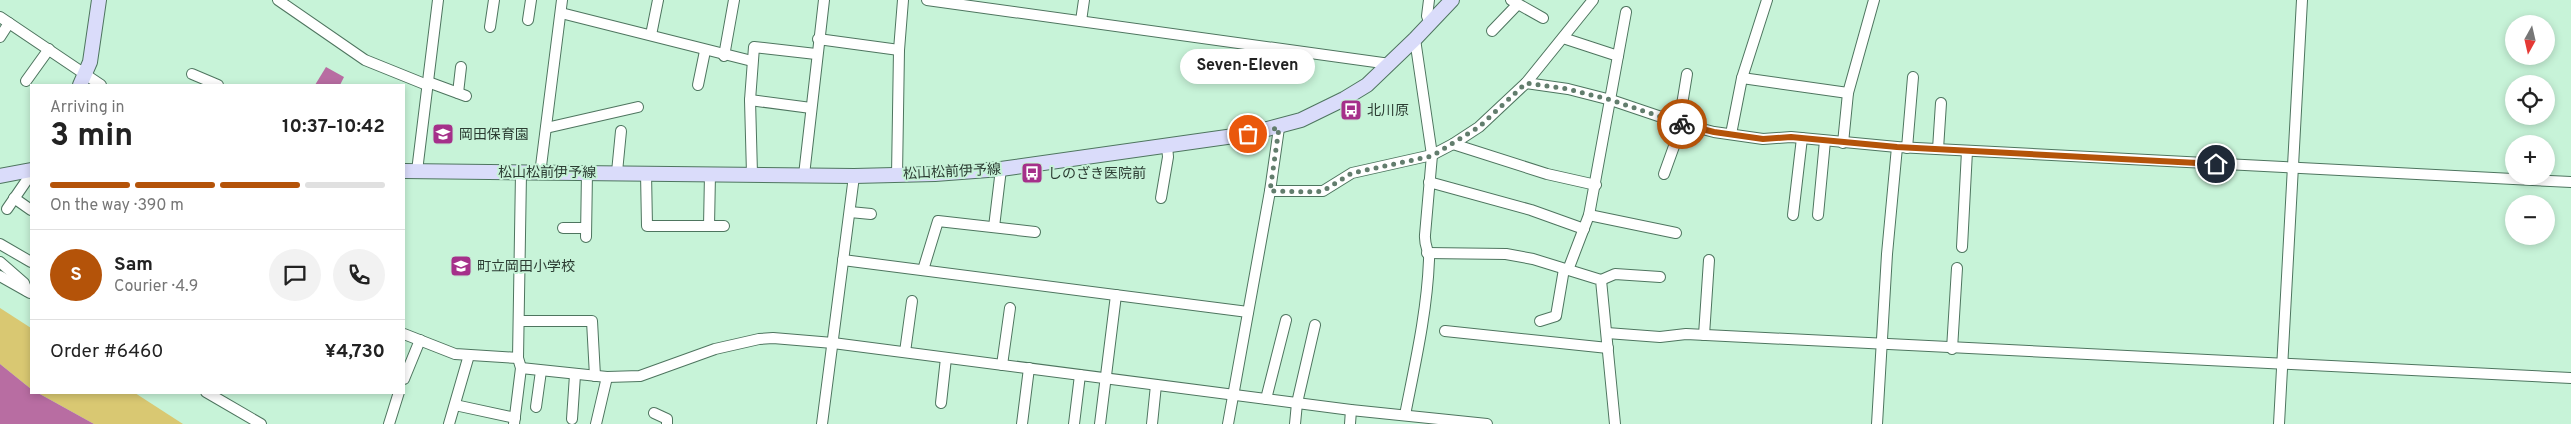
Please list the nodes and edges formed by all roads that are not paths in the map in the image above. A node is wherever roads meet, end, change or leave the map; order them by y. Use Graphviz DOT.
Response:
graph roads {
  1 [pos="99,0"];
  2 [pos="278,0"];
  3 [pos="438,0"];
  4 [pos="494,0"];
  5 [pos="531,0"];
  6 [pos="562,0"];
  7 [pos="658,0"];
  8 [pos="734,0"];
  9 [pos="824,0"];
  10 [pos="903,0"];
  11 [pos="927,0"];
  12 [pos="1084,0"];
  13 [pos="1429,0"];
  14 [pos="1452,0"];
  15 [pos="1593,0"];
  16 [pos="1767,0"];
  17 [pos="1874,0"];
  18 [pos="2302,0"];
  19 [pos="1514,2"];
  20 [pos="1626,12"];
  21 [pos="561,13"];
  22 [pos="0,17"];
  23 [pos="1543,18"];
  24 [pos="528,20"];
  25 [pos="1080,21"];
  26 [pos="9,23"];
  27 [pos="1430,24"];
  28 [pos="490,27"];
  29 [pos="1492,31"];
  30 [pos="651,35"];
  31 [pos="0,37"];
  32 [pos="1564,38"];
  33 [pos="818,39"];
  34 [pos="1415,39"];
  35 [pos="48,49"];
  36 [pos="898,50"];
  37 [pos="705,51"];
  38 [pos="816,54"];
  39 [pos="724,56"];
  40 [pos="1618,56"];
  41 [pos="752,61"];
  42 [pos="1390,64"];
  43 [pos="461,67"];
  44 [pos="192,74"];
  45 [pos="1687,74"];
  46 [pos="1913,77"];
  47 [pos="1742,78"];
  48 [pos="83,80"];
  49 [pos="26,81"];
  50 [pos="1526,83"];
  51 [pos="97,84"];
  52 [pos="216,84"];
  53 [pos="427,84"];
  54 [pos="698,85"];
  55 [pos="1848,93"];
  56 [pos="750,100"];
  57 [pos="1611,100"];
  58 [pos="1941,103"];
  59 [pos="638,107"];
  60 [pos="811,108"];
  61 [pos="1680,124"];
  62 [pos="546,128"];
  63 [pos="1279,128"];
  64 [pos="621,131"];
  65 [pos="1731,134"];
  66 [pos="1802,138"];
  67 [pos="1825,141"];
  68 [pos="1844,143"];
  69 [pos="1454,144"];
  70 [pos="1167,146"];
  71 [pos="1902,148"];
  72 [pos="1938,149"];
  73 [pos="1966,151"];
  74 [pos="1432,156"];
  75 [pos="2293,168"];
  76 [pos="1001,169"];
  77 [pos="30,170"];
  78 [pos="410,171"];
  79 [pos="587,172"];
  80 [pos="617,172"];
  81 [pos="646,173"];
  82 [pos="521,174"];
  83 [pos="540,174"];
  84 [pos="710,174"];
  85 [pos="752,174"];
  86 [pos="1664,174"];
  87 [pos="30,175"];
  88 [pos="804,175"];
  89 [pos="897,175"];
  90 [pos="0,176"];
  91 [pos="854,176"];
  92 [pos="1429,182"];
  93 [pos="2571,182"];
  94 [pos="1596,185"];
  95 [pos="1270,191"];
  96 [pos="14,198"];
  97 [pos="1161,198"];
  98 [pos="7,209"];
  99 [pos="30,209"];
  100 [pos="850,212"];
  101 [pos="871,214"];
  102 [pos="1793,214"];
  103 [pos="1589,215"];
  104 [pos="1818,215"];
  105 [pos="709,226"];
  106 [pos="724,226"];
  107 [pos="563,228"];
  108 [pos="994,228"];
  109 [pos="1584,229"];
  110 [pos="1035,232"];
  111 [pos="1676,233"];
  112 [pos="0,244"];
  113 [pos="1962,247"];
  114 [pos="1428,253"];
  115 [pos="843,260"];
  116 [pos="1709,260"];
  117 [pos="30,261"];
  118 [pos="0,262"];
  119 [pos="1956,268"];
  120 [pos="923,270"];
  121 [pos="1566,270"];
  122 [pos="0,276"];
  123 [pos="1660,277"];
  124 [pos="1601,280"];
  125 [pos="29,293"];
  126 [pos="1116,295"];
  127 [pos="912,301"];
  128 [pos="1010,308"];
  129 [pos="1248,312"];
  130 [pos="1286,320"];
  131 [pos="1540,321"];
  132 [pos="520,322"];
  133 [pos="1315,324"];
  134 [pos="1445,331"];
  135 [pos="1607,333"];
  136 [pos="405,334"];
  137 [pos="1704,335"];
  138 [pos="420,340"];
  139 [pos="833,343"];
  140 [pos="1882,344"];
  141 [pos="1608,348"];
  142 [pos="1952,349"];
  143 [pos="906,352"];
  144 [pos="469,355"];
  145 [pos="946,358"];
  146 [pos="519,363"];
  147 [pos="1002,365"];
  148 [pos="2283,365"];
  149 [pos="1029,368"];
  150 [pos="541,371"];
  151 [pos="575,375"];
  152 [pos="1080,375"];
  153 [pos="405,376"];
  154 [pos="595,376"];
  155 [pos="606,377"];
  156 [pos="1106,378"];
  157 [pos="2571,378"];
  158 [pos="1156,385"];
  159 [pos="209,394"];
  160 [pos="399,394"];
  161 [pos="1233,395"];
  162 [pos="1266,399"];
  163 [pos="1296,403"];
  164 [pos="941,404"];
  165 [pos="455,405"];
  166 [pos="536,407"];
  167 [pos="1351,410"];
  168 [pos="654,413"];
  169 [pos="572,418"];
  170 [pos="1410,418"];
  171 [pos="514,421"];
  172 [pos="393,423"];
  173 [pos="261,424"];
  174 [pos="449,424"];
  175 [pos="596,424"];
  176 [pos="667,424"];
  177 [pos="822,424"];
  178 [pos="1022,424"];
  179 [pos="1074,424"];
  180 [pos="1100,424"];
  181 [pos="1152,424"];
  182 [pos="1228,424"];
  183 [pos="1295,424"];
  184 [pos="1350,424"];
  185 [pos="1487,424"];
  186 [pos="1614,424"];
  187 [pos="1877,424"];
  188 [pos="2279,424"];
  1 -- 48 [label="main road"];
  2 -- 53 [label="street"];
  3 -- 53 [label="street"];
  4 -- 28 [label="street"];
  5 -- 24 [label="street"];
  6 -- 21 [label="street"];
  7 -- 30 [label="street"];
  8 -- 39 [label="street"];
  9 -- 33 [label="street"];
  10 -- 36 [label="street"];
  11 -- 25 [label="street"];
  12 -- 25 [label="street"];
  13 -- 27 [label="street"];
  14 -- 27 [label="main road, 松山松前伊予線"];
  15 -- 32 [label="street"];
  16 -- 47 [label="street"];
  17 -- 55 [label="street"];
  18 -- 75 [label="street"];
  19 -- 23 [label="street"];
  19 -- 29 [label="street"];
  20 -- 40 [label="street"];
  21 -- 30 [label="street"];
  21 -- 62 [label="street"];
  22 -- 26 [label="street"];
  25 -- 42 [label="street"];
  26 -- 31 [label="street"];
  26 -- 35 [label="street"];
  27 -- 34 [label="main road, 松山松前伊予線"];
  30 -- 37 [label="street"];
  32 -- 40 [label="street"];
  32 -- 50 [label="street"];
  33 -- 36 [label="street"];
  33 -- 38 [label="street"];
  34 -- 42 [label="main road, 松山松前伊予線"];
  34 -- 74 [label="street"];
  35 -- 48 [label="street"];
  35 -- 49 [label="street"];
  36 -- 89 [label="street"];
  37 -- 39 [label="street"];
  37 -- 54 [label="street"];
  38 -- 41 [label="street"];
  38 -- 60 [label="street"];
  39 -- 41 [label="street"];
  40 -- 57 [label="street"];
  41 -- 56 [label="street"];
  42 -- 63 [label="main road, 松山松前伊予線"];
  43 -- 53 [label="street"];
  44 -- 52 [label="street"];
  45 -- 61 [label="street"];
  46 -- 71 [label="street"];
  47 -- 55 [label="street"];
  47 -- 65 [label="street"];
  48 -- 51 [label="street"];
  50 -- 57 [label="street"];
  50 -- 69 [label="street"];
  53 -- 78 [label="street"];
  55 -- 68 [label="street"];
  56 -- 60 [label="street"];
  56 -- 85 [label="street"];
  57 -- 61 [label="street"];
  57 -- 94 [label="street"];
  58 -- 72 [label="street"];
  59 -- 62 [label="street"];
  60 -- 88 [label="street"];
  61 -- 65 [label="street"];
  61 -- 86 [label="street"];
  62 -- 83 [label="street"];
  63 -- 70 [label="main road, 松山松前伊予線"];
  63 -- 95 [label="street"];
  64 -- 80 [label="street"];
  65 -- 66 [label="street"];
  66 -- 67 [label="street"];
  66 -- 102 [label="street"];
  67 -- 68 [label="street"];
  67 -- 104 [label="street"];
  68 -- 71 [label="street"];
  69 -- 74 [label="street"];
  69 -- 94 [label="street"];
  70 -- 76 [label="main road, 松山松前伊予線"];
  70 -- 97 [label="street"];
  71 -- 72 [label="street"];
  71 -- 140 [label="street"];
  72 -- 73 [label="street"];
  73 -- 75 [label="street"];
  73 -- 113 [label="street"];
  74 -- 92 [label="street"];
  74 -- 95 [label="street"];
  75 -- 93 [label="street"];
  75 -- 148 [label="street"];
  76 -- 89 [label="main road, 松山松前伊予線"];
  76 -- 108 [label="street"];
  77 -- 90 [label="main road"];
  78 -- 82 [label="main road, 松山松前伊予線"];
  79 -- 80 [label="main road, 松山松前伊予線"];
  79 -- 83 [label="main road, 松山松前伊予線"];
  79 -- 107 [label="street"];
  80 -- 81 [label="main road, 松山松前伊予線"];
  81 -- 84 [label="main road, 松山松前伊予線"];
  81 -- 105 [label="street"];
  82 -- 83 [label="main road, 松山松前伊予線"];
  82 -- 132 [label="street"];
  84 -- 85 [label="main road, 松山松前伊予線"];
  84 -- 105 [label="street"];
  85 -- 88 [label="main road, 松山松前伊予線"];
  87 -- 96 [label="street"];
  88 -- 91 [label="main road, 松山松前伊予線"];
  89 -- 91 [label="main road, 松山松前伊予線"];
  91 -- 100 [label="street"];
  92 -- 109 [label="street"];
  92 -- 114 [label="street"];
  94 -- 103 [label="street"];
  95 -- 129 [label="street"];
  96 -- 98 [label="street"];
  96 -- 99 [label="street"];
  100 -- 101 [label="street"];
  100 -- 115 [label="street"];
  103 -- 109 [label="street"];
  103 -- 111 [label="street"];
  105 -- 106 [label="street"];
  108 -- 110 [label="street"];
  108 -- 120 [label="street"];
  109 -- 121 [label="street"];
  112 -- 117 [label="street"];
  114 -- 121 [label="street"];
  114 -- 170 [label="street"];
  115 -- 120 [label="street"];
  115 -- 139 [label="street"];
  116 -- 137 [label="street"];
  118 -- 125 [label="street"];
  119 -- 142 [label="street"];
  120 -- 126 [label="street"];
  121 -- 124 [label="street"];
  121 -- 131 [label="street"];
  122 -- 125 [label="street"];
  123 -- 124 [label="street"];
  124 -- 135 [label="street"];
  126 -- 129 [label="street"];
  126 -- 156 [label="street"];
  127 -- 143 [label="street"];
  128 -- 147 [label="street"];
  129 -- 161 [label="street"];
  130 -- 162 [label="street"];
  132 -- 146 [label="street"];
  132 -- 154 [label="street"];
  133 -- 163 [label="street"];
  134 -- 141 [label="street"];
  135 -- 137 [label="street"];
  135 -- 141 [label="street"];
  136 -- 138 [label="street"];
  137 -- 140 [label="street"];
  138 -- 144 [label="street"];
  138 -- 153 [label="street"];
  139 -- 143 [label="street"];
  139 -- 155 [label="street"];
  139 -- 177 [label="street"];
  140 -- 142 [label="street"];
  140 -- 187 [label="street"];
  141 -- 186 [label="street"];
  142 -- 148 [label="street"];
  143 -- 145 [label="street"];
  144 -- 146 [label="street"];
  144 -- 165 [label="street"];
  145 -- 147 [label="street"];
  145 -- 164 [label="street"];
  146 -- 150 [label="street"];
  146 -- 171 [label="street"];
  147 -- 149 [label="street"];
  148 -- 157 [label="street"];
  148 -- 188 [label="street"];
  149 -- 152 [label="street"];
  149 -- 178 [label="street"];
  150 -- 151 [label="street"];
  150 -- 166 [label="street"];
  151 -- 154 [label="street"];
  151 -- 169 [label="street"];
  152 -- 156 [label="street"];
  152 -- 179 [label="street"];
  154 -- 155 [label="street"];
  155 -- 175 [label="street"];
  156 -- 158 [label="street"];
  156 -- 180 [label="street"];
  158 -- 161 [label="street"];
  158 -- 181 [label="street"];
  159 -- 173 [label="street"];
  160 -- 172 [label="street"];
  161 -- 162 [label="street"];
  161 -- 182 [label="street"];
  162 -- 163 [label="street"];
  163 -- 167 [label="street"];
  163 -- 183 [label="street"];
  165 -- 171 [label="street"];
  165 -- 174 [label="street"];
  167 -- 170 [label="street"];
  167 -- 184 [label="street"];
  168 -- 176 [label="street"];
  170 -- 185 [label="street"];
}
